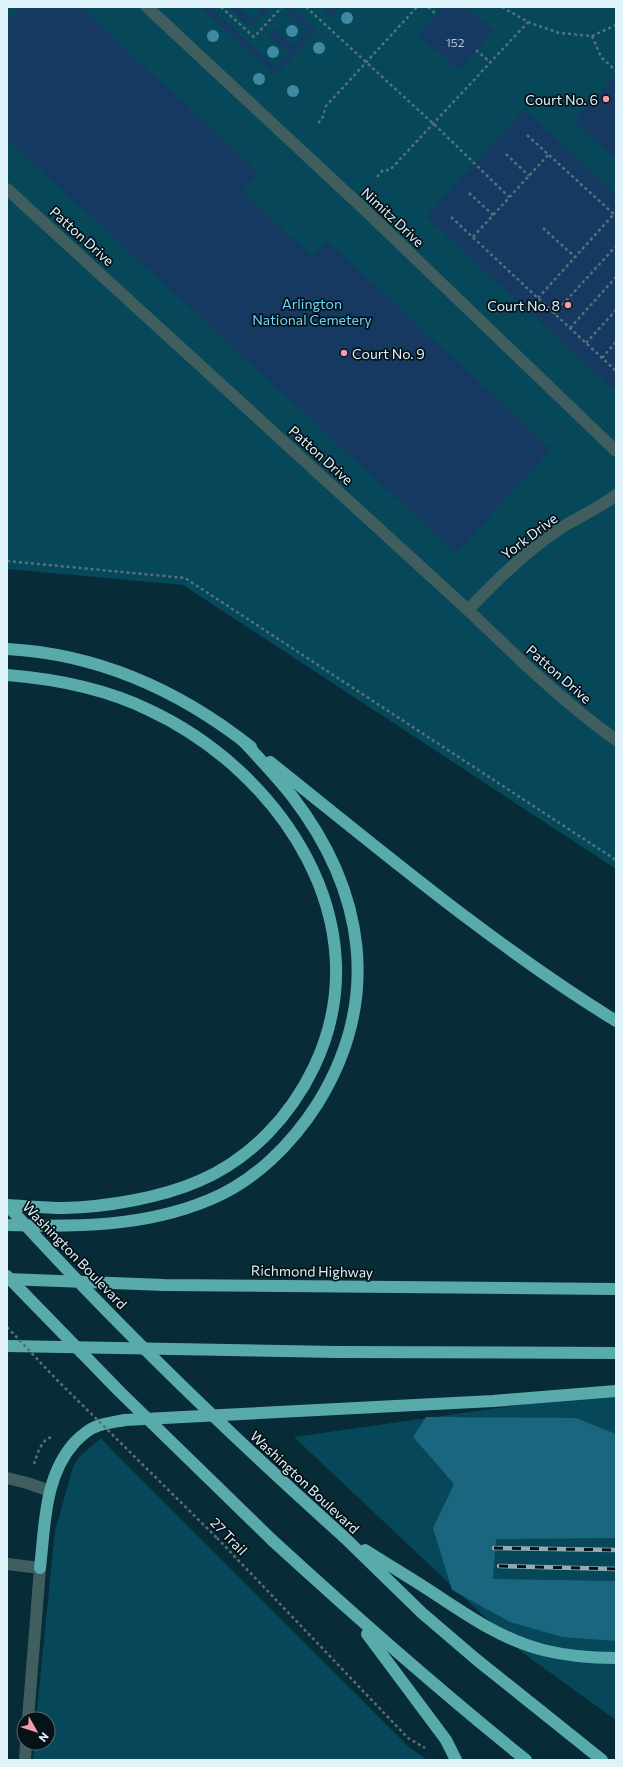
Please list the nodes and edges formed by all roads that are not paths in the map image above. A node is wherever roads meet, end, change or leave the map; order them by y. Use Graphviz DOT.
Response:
graph roads {
  1 [pos="147,7"];
  2 [pos="7,190"];
  3 [pos="616,451"];
  4 [pos="616,495"];
  5 [pos="468,610"];
  6 [pos="7,649"];
  7 [pos="7,675"];
  8 [pos="616,740"];
  9 [pos="244,742"];
  10 [pos="616,1021"];
  11 [pos="7,1205"];
  12 [pos="7,1225"];
  13 [pos="7,1277"];
  14 [pos="616,1289"];
  15 [pos="7,1346"];
  16 [pos="616,1353"];
  17 [pos="616,1391"];
  18 [pos="7,1478"];
  19 [pos="50,1491"];
  20 [pos="344,1537"];
  21 [pos="7,1564"];
  22 [pos="40,1568"];
  23 [pos="353,1615"];
  24 [pos="616,1658"];
  25 [pos="29,1711"];
  26 [pos="456,1760"];
  27 [pos="526,1760"];
  28 [pos="602,1760"];
  1 -- 3 [label="street, Nimitz Drive"];
  2 -- 5 [label="street, Patton Drive"];
  4 -- 5 [label="street, York Drive"];
  5 -- 8 [label="street, Patton Drive"];
  6 -- 9 [label="highway"];
  7 -- 11 [label="highway"];
  9 -- 10 [label="highway"];
  9 -- 12 [label="highway"];
  11 -- 20 [label="highway, Washington Boulevard, bridge"];
  13 -- 14 [label="highway, Richmond Highway"];
  13 -- 23 [label="highway, bridge"];
  15 -- 16 [label="highway"];
  17 -- 19 [label="highway"];
  18 -- 19 [label="street"];
  19 -- 22 [label="highway"];
  20 -- 24 [label="highway"];
  20 -- 28 [label="highway, Washington Boulevard"];
  21 -- 22 [label="street"];
  22 -- 25 [label="street"];
  23 -- 26 [label="highway"];
  23 -- 27 [label="highway"];
}
